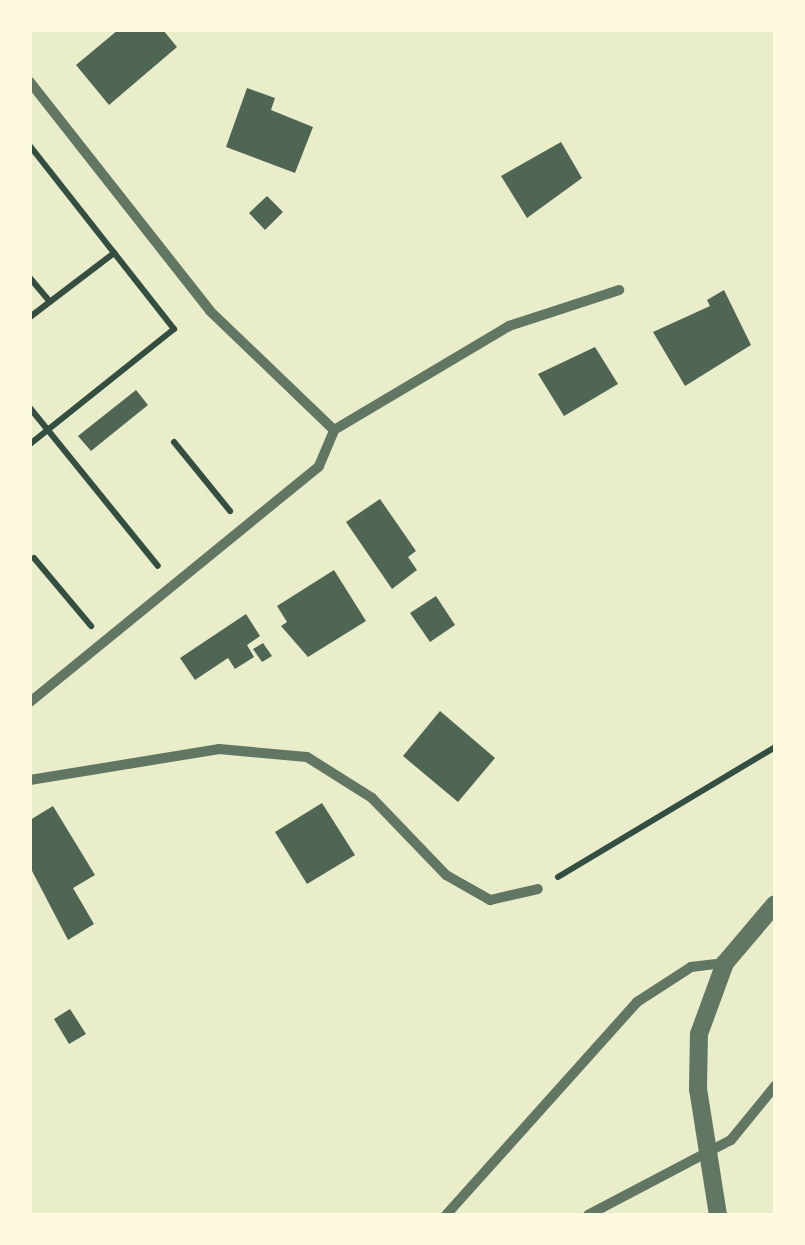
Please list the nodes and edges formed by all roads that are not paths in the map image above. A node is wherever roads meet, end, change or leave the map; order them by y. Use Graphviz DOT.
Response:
graph roads {
  1 [pos="30,82"];
  2 [pos="619,290"];
  3 [pos="334,430"];
  4 [pos="30,702"];
  5 [pos="30,780"];
  6 [pos="538,889"];
  7 [pos="775,904"];
  8 [pos="725,963"];
  9 [pos="775,1086"];
  10 [pos="446,1215"];
  11 [pos="588,1215"];
  12 [pos="718,1215"];
  1 -- 3 [label="street"];
  2 -- 3 [label="street"];
  3 -- 4 [label="street"];
  5 -- 6 [label="street"];
  7 -- 8 [label="street"];
  8 -- 10 [label="street"];
  8 -- 12 [label="street"];
  9 -- 11 [label="street"];
}
